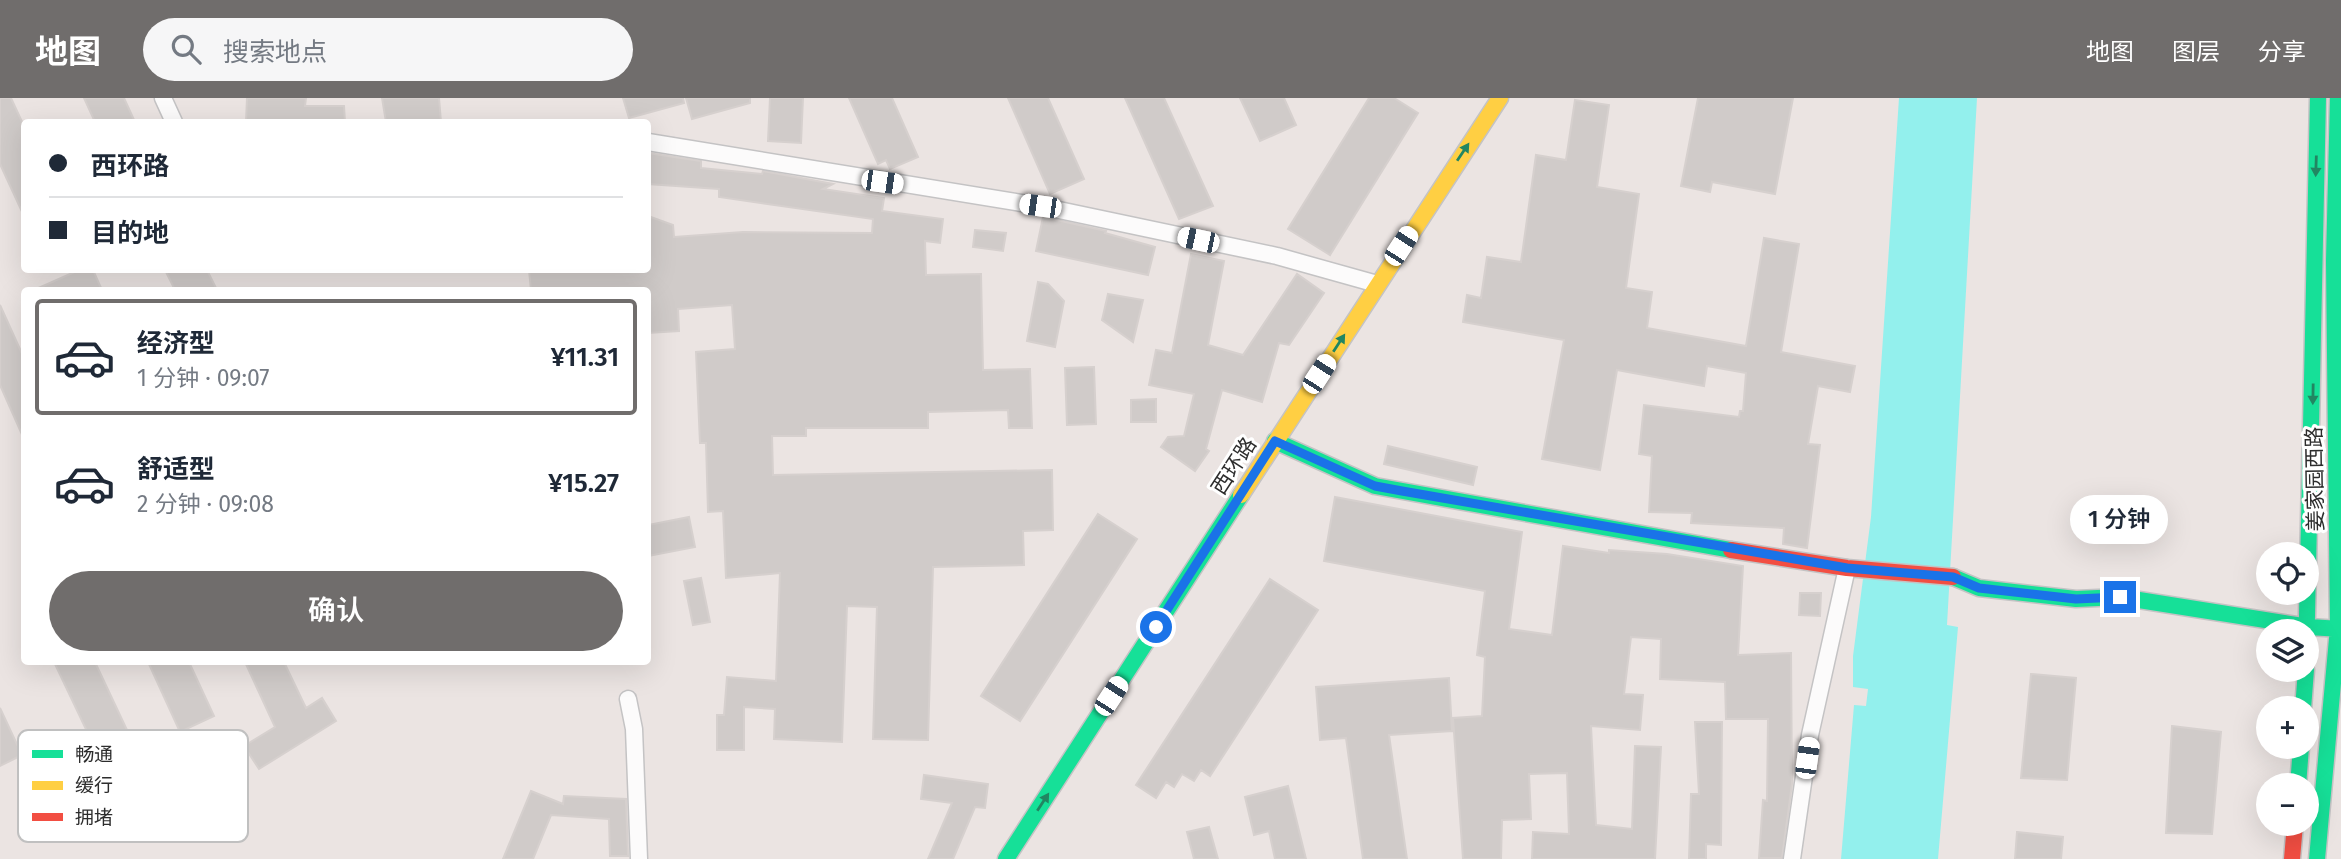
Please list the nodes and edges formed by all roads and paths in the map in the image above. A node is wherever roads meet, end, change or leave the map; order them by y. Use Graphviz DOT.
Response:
graph roads {
  1 [pos="163,98"];
  2 [pos="1500,98"];
  3 [pos="2318,98"];
  4 [pos="2338,98"];
  5 [pos="173,119"];
  6 [pos="651,142"];
  7 [pos="1377,284"];
  8 [pos="1275,441"];
  9 [pos="1847,568"];
  10 [pos="2263,619"];
  11 [pos="2309,619"];
  12 [pos="2319,627"];
  13 [pos="2340,629"];
  14 [pos="628,699"];
  15 [pos="2294,836"];
  16 [pos="639,859"];
  17 [pos="1006,859"];
  18 [pos="1792,859"];
  19 [pos="2292,859"];
  20 [pos="2317,859"];
  1 -- 5 [label="street"];
  7 -- 2 [label="street, 西环路, one-way"];
  3 -- 11 [label="street, 姜家园西路, one-way"];
  4 -- 13 [label="street, 姜家园西路"];
  6 -- 7 [label="street"];
  8 -- 7 [label="street, 西环路, one-way"];
  8 -- 9 [label="street"];
  17 -- 8 [label="street, 西环路, one-way"];
  9 -- 10 [label="street"];
  9 -- 18 [label="street"];
  12 -- 13 [label="street"];
  13 -- 20 [label="street, 姜家园西路"];
  14 -- 16 [label="street"];
  15 -- 19 [label="street"];
}
